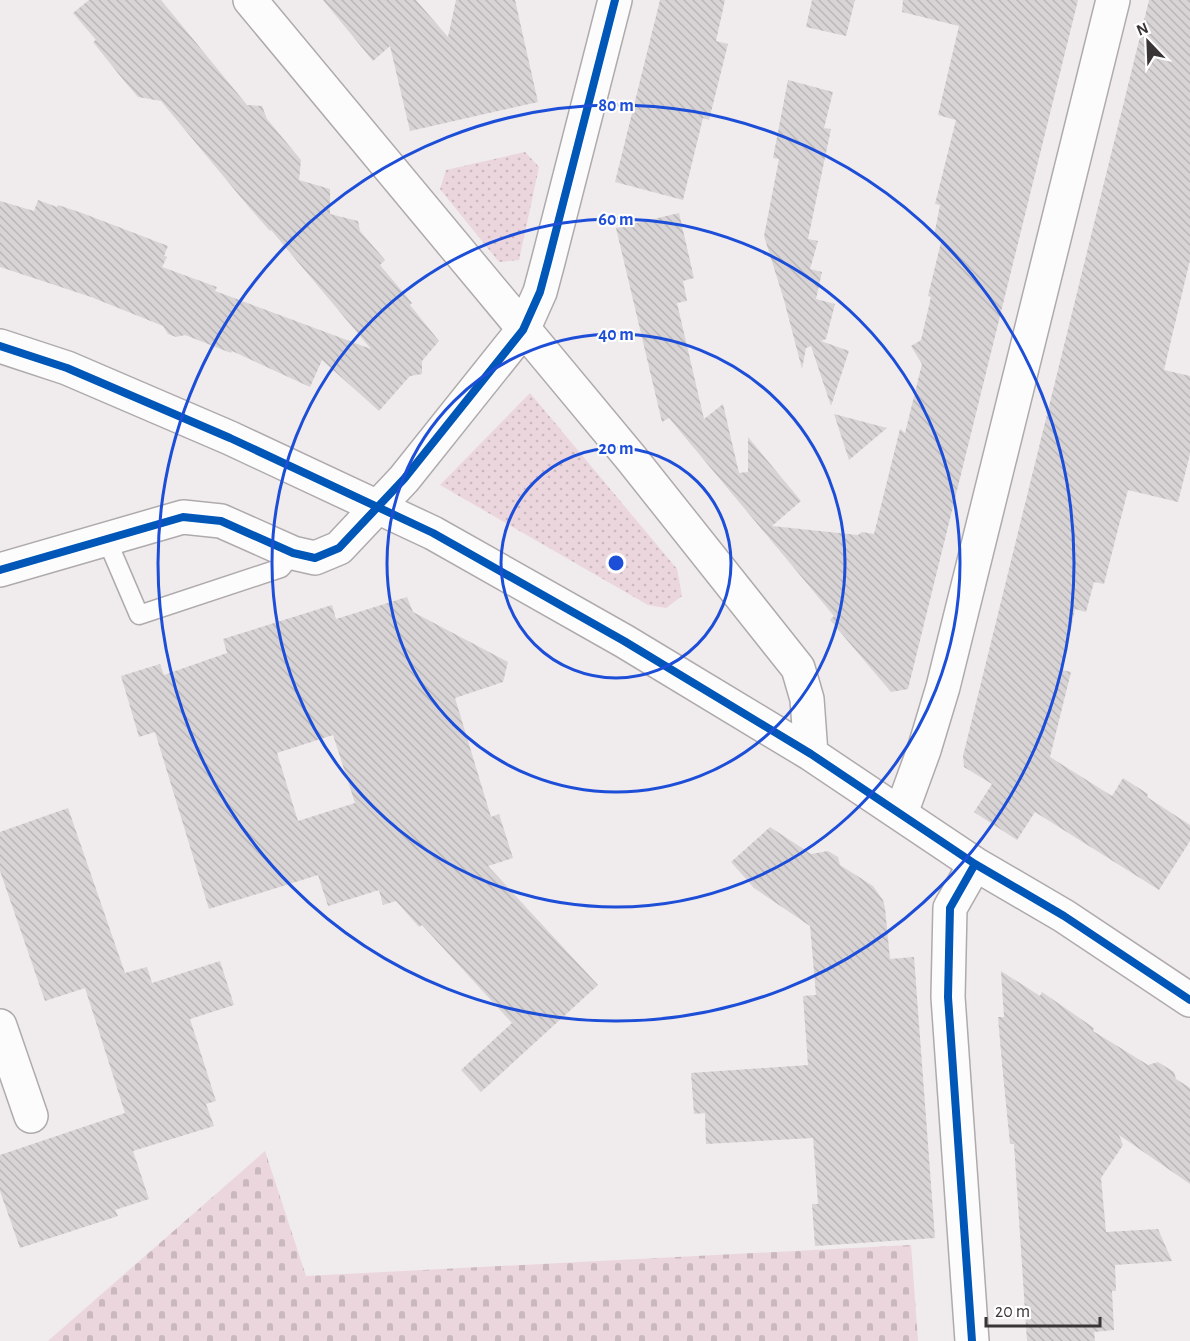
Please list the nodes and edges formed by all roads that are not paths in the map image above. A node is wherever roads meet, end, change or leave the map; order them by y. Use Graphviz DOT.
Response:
graph roads {
  1 [pos="250,0"];
  2 [pos="615,0"];
  3 [pos="1113,0"];
  4 [pos="524,330"];
  5 [pos="0,346"];
  6 [pos="377,507"];
  7 [pos="106,538"];
  8 [pos="293,554"];
  9 [pos="0,570"];
  10 [pos="811,754"];
  11 [pos="901,813"];
  12 [pos="975,864"];
  13 [pos="1190,1000"];
  14 [pos="0,1026"];
  15 [pos="31,1116"];
  16 [pos="972,1341"];
  1 -- 4 [label="street"];
  2 -- 4 [label="street"];
  3 -- 11 [label="street"];
  4 -- 6 [label="street"];
  4 -- 10 [label="street"];
  5 -- 6 [label="street"];
  6 -- 8 [label="street"];
  6 -- 10 [label="street"];
  7 -- 8 [label="street"];
  7 -- 8 [label="lane"];
  7 -- 9 [label="street"];
  10 -- 11 [label="street"];
  11 -- 12 [label="street"];
  12 -- 13 [label="street"];
  12 -- 16 [label="street"];
  14 -- 15 [label="street"];
}
